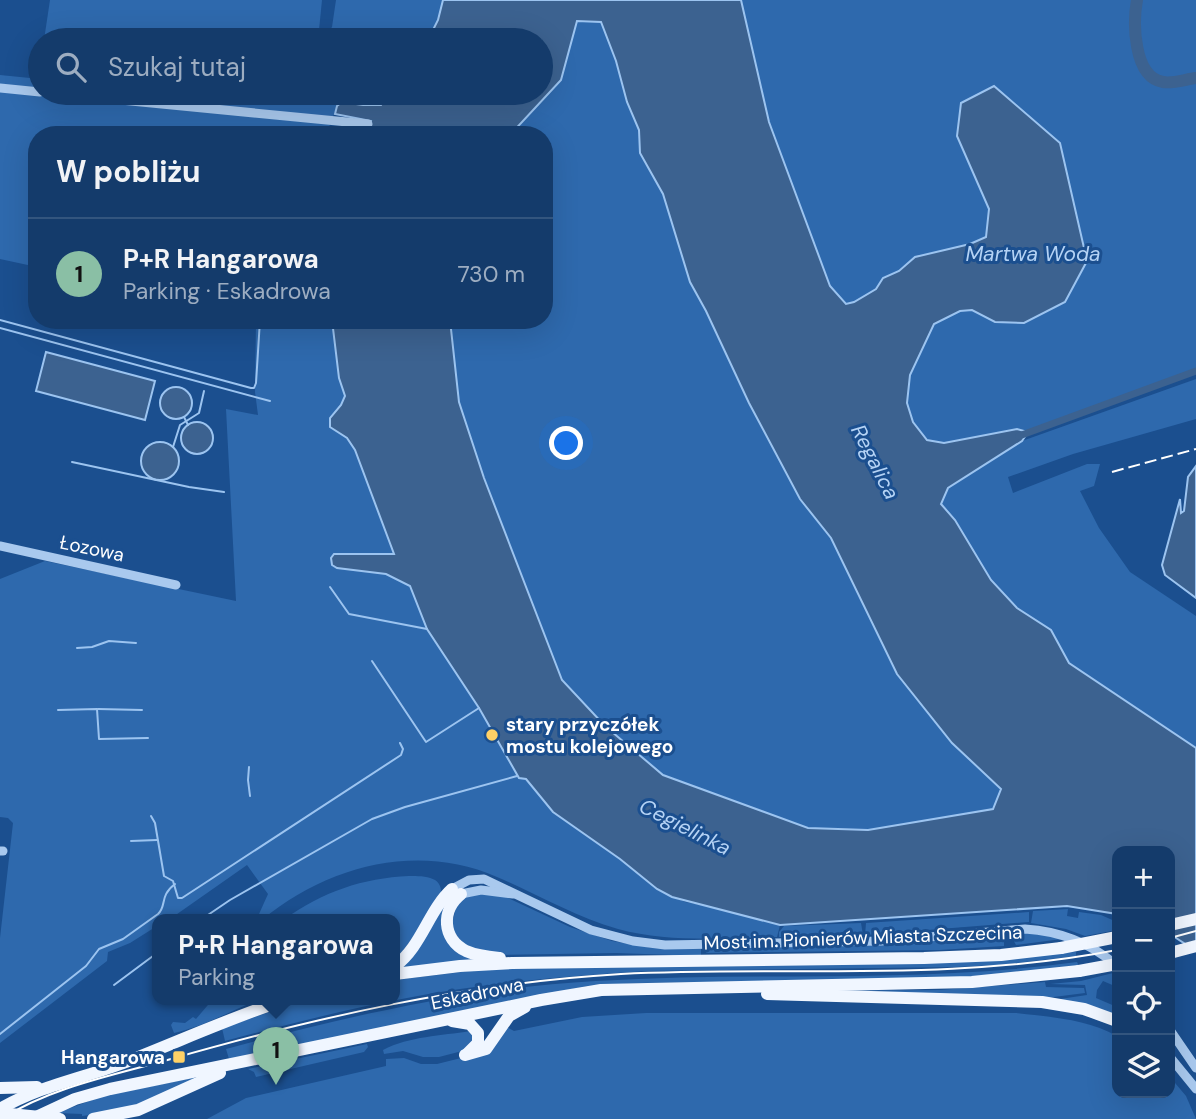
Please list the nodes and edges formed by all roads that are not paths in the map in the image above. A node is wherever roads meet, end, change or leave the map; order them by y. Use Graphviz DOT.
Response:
graph roads {
  1 [pos="0,88"];
  2 [pos="28,91"];
  3 [pos="172,105"];
  4 [pos="368,124"];
  5 [pos="0,546"];
  6 [pos="176,585"];
  7 [pos="457,892"];
  8 [pos="1196,919"];
  9 [pos="1175,924"];
  10 [pos="1112,938"];
  11 [pos="1196,946"];
  12 [pos="1175,952"];
  13 [pos="400,961"];
  14 [pos="567,961"];
  15 [pos="1112,961"];
  16 [pos="1112,966"];
  17 [pos="400,973"];
  18 [pos="687,988"];
  19 [pos="541,1000"];
  20 [pos="271,1005"];
  21 [pos="1112,1019"];
  22 [pos="442,1021"];
  23 [pos="1173,1035"];
  24 [pos="250,1061"];
  25 [pos="1175,1063"];
  26 [pos="1196,1068"];
  27 [pos="82,1077"];
  28 [pos="0,1088"];
  29 [pos="1196,1089"];
  30 [pos="0,1112"];
  31 [pos="33,1118"];
  32 [pos="60,1119"];
  33 [pos="93,1119"];
  1 -- 2 [label="street"];
  3 -- 4 [label="street"];
  5 -- 6 [label="street, Łozowa"];
  7 -- 13 [label="main road"];
  7 -- 14 [label="main road"];
  7 -- 15 [label="street"];
  8 -- 9 [label="main road"];
  10 -- 14 [label="main road, Most im. Pionierów Miasta Szczecina, bridge"];
  11 -- 12 [label="main road"];
  14 -- 17 [label="main road, Eskadrowa"];
  16 -- 18 [label="main road, bridge"];
  18 -- 19 [label="main road, Eskadrowa"];
  18 -- 21 [label="main road"];
  19 -- 22 [label="main road, Eskadrowa"];
  19 -- 22 [label="main road"];
  20 -- 27 [label="main road"];
  22 -- 24 [label="main road, Eskadrowa"];
  23 -- 26 [label="street"];
  24 -- 31 [label="main road, Eskadrowa"];
  24 -- 33 [label="main road"];
  25 -- 29 [label="street"];
  27 -- 28 [label="main road"];
  27 -- 30 [label="main road"];
  30 -- 32 [label="main road, bridge"];
}
